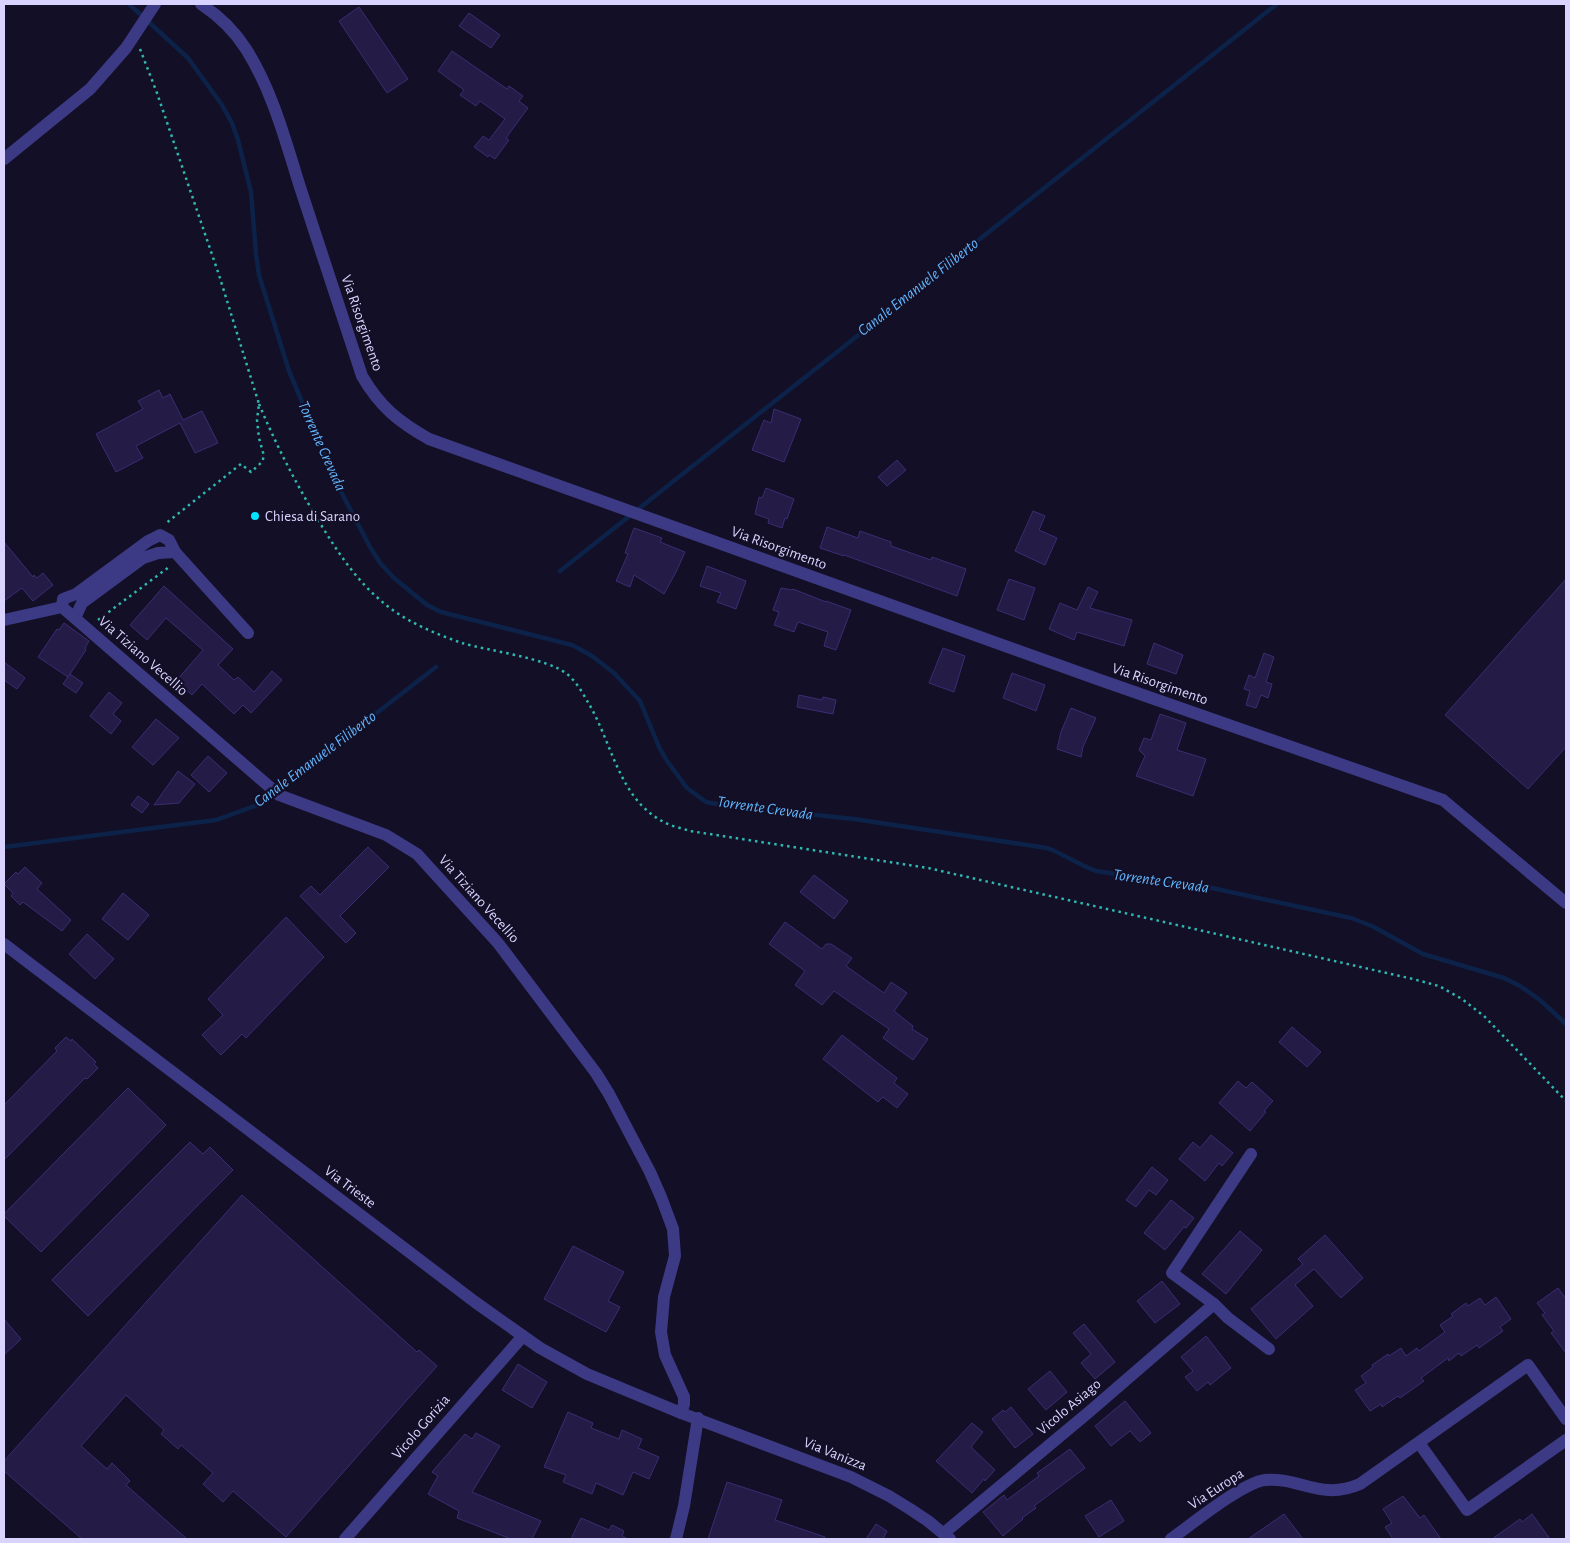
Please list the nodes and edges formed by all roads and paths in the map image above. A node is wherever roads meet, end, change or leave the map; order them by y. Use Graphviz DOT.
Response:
graph roads {
  1 [pos="155,4"];
  2 [pos="201,4"];
  3 [pos="210,4"];
  4 [pos="220,17"];
  5 [pos="140,46"];
  6 [pos="4,159"];
  7 [pos="259,404"];
  8 [pos="160,535"];
  9 [pos="178,555"];
  10 [pos="62,607"];
  11 [pos="75,618"];
  12 [pos="4,620"];
  13 [pos="86,628"];
  14 [pos="248,633"];
  15 [pos="1566,903"];
  16 [pos="4,944"];
  17 [pos="1566,1100"];
  18 [pos="1250,1154"];
  19 [pos="1214,1304"];
  20 [pos="523,1336"];
  21 [pos="1269,1349"];
  22 [pos="681,1413"];
  23 [pos="698,1418"];
  24 [pos="1566,1419"];
  25 [pos="1566,1440"];
  26 [pos="1419,1443"];
  27 [pos="947,1536"];
  28 [pos="345,1539"];
  29 [pos="676,1539"];
  30 [pos="1171,1539"];
  1 -- 6 [label="street"];
  2 -- 4 [label="street, Via Risorgimento"];
  3 -- 4 [label="street"];
  4 -- 15 [label="street, Via Risorgimento"];
  5 -- 7 [label="path"];
  7 -- 8 [label="path"];
  7 -- 17 [label="path"];
  8 -- 9 [label="street"];
  8 -- 10 [label="street"];
  9 -- 11 [label="street"];
  9 -- 13 [label="path"];
  9 -- 14 [label="street"];
  10 -- 11 [label="street, Via Tiziano Vecellio"];
  10 -- 12 [label="street"];
  11 -- 13 [label="street, Via Tiziano Vecellio"];
  13 -- 22 [label="street, Via Tiziano Vecellio"];
  16 -- 20 [label="street, Via Trieste"];
  18 -- 19 [label="street"];
  19 -- 21 [label="street"];
  19 -- 27 [label="street, Vicolo Asiago"];
  20 -- 22 [label="street, Via Trieste"];
  20 -- 28 [label="street, Vicolo Gorizia"];
  22 -- 23 [label="street, Via Trieste"];
  23 -- 27 [label="street, Via Vanizza"];
  23 -- 29 [label="street"];
  24 -- 26 [label="street, Via Europa"];
  25 -- 26 [label="street"];
  26 -- 30 [label="street, Via Europa"];
}
